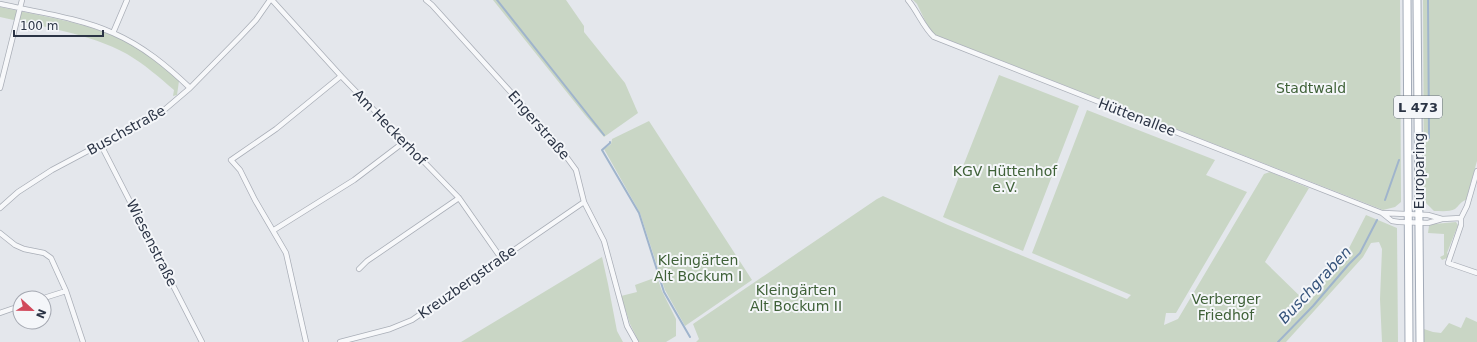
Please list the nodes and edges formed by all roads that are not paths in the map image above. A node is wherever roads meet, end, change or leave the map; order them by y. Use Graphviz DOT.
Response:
graph roads {
  1 [pos="22,0"];
  2 [pos="127,0"];
  3 [pos="271,0"];
  4 [pos="426,0"];
  5 [pos="908,0"];
  6 [pos="1407,0"];
  7 [pos="1418,0"];
  8 [pos="0,4"];
  9 [pos="20,9"];
  10 [pos="112,32"];
  11 [pos="341,76"];
  12 [pos="0,88"];
  13 [pos="190,88"];
  14 [pos="404,142"];
  15 [pos="101,145"];
  16 [pos="1477,171"];
  17 [pos="459,198"];
  18 [pos="584,202"];
  19 [pos="0,208"];
  20 [pos="1382,213"];
  21 [pos="1408,214"];
  22 [pos="1419,214"];
  23 [pos="1461,218"];
  24 [pos="1442,219"];
  25 [pos="1408,222"];
  26 [pos="1419,222"];
  27 [pos="274,230"];
  28 [pos="0,233"];
  29 [pos="501,258"];
  30 [pos="359,269"];
  31 [pos="1477,273"];
  32 [pos="66,290"];
  33 [pos="52,295"];
  34 [pos="12,309"];
  35 [pos="0,313"];
  36 [pos="83,342"];
  37 [pos="202,342"];
  38 [pos="306,342"];
  39 [pos="340,342"];
  40 [pos="636,342"];
  41 [pos="1409,342"];
  42 [pos="1420,342"];
  1 -- 9 [label="street"];
  2 -- 10 [label="street"];
  3 -- 11 [label="street, Am Heckerhof"];
  3 -- 13 [label="street, Buschstraße"];
  4 -- 18 [label="street, Engerstraße"];
  5 -- 20 [label="street, Hüttenallee"];
  6 -- 21 [label="main road, Europaring / L 473"];
  7 -- 22 [label="main road, Europaring / L 473"];
  8 -- 9 [label="street"];
  9 -- 10 [label="street"];
  9 -- 12 [label="street"];
  10 -- 13 [label="street"];
  11 -- 14 [label="street, Am Heckerhof"];
  11 -- 27 [label="street"];
  13 -- 15 [label="street, Buschstraße"];
  14 -- 17 [label="street, Am Heckerhof"];
  14 -- 27 [label="street"];
  15 -- 19 [label="street, Buschstraße"];
  15 -- 37 [label="street, Wiesenstraße"];
  16 -- 23 [label="street"];
  17 -- 29 [label="street, Am Heckerhof"];
  17 -- 30 [label="street"];
  18 -- 29 [label="street, Kreuzbergstraße"];
  18 -- 40 [label="street, Engerstraße"];
  20 -- 21 [label="street, Hüttenallee"];
  20 -- 25 [label="street, Hüttenallee"];
  21 -- 22 [label="street, Hüttenallee"];
  21 -- 25 [label="main road, Europaring / L 473"];
  22 -- 24 [label="street, Hüttenallee"];
  22 -- 26 [label="main road, Europaring / L 473"];
  23 -- 24 [label="street"];
  23 -- 31 [label="street"];
  24 -- 26 [label="street, Hüttenallee"];
  25 -- 26 [label="street, Hüttenallee"];
  25 -- 41 [label="main road, Europaring / L 473"];
  26 -- 42 [label="main road, Europaring / L 473"];
  27 -- 38 [label="street"];
  28 -- 32 [label="street"];
  29 -- 39 [label="street, Kreuzbergstraße"];
  32 -- 33 [label="street"];
  32 -- 36 [label="street"];
  34 -- 35 [label="street"];
}
